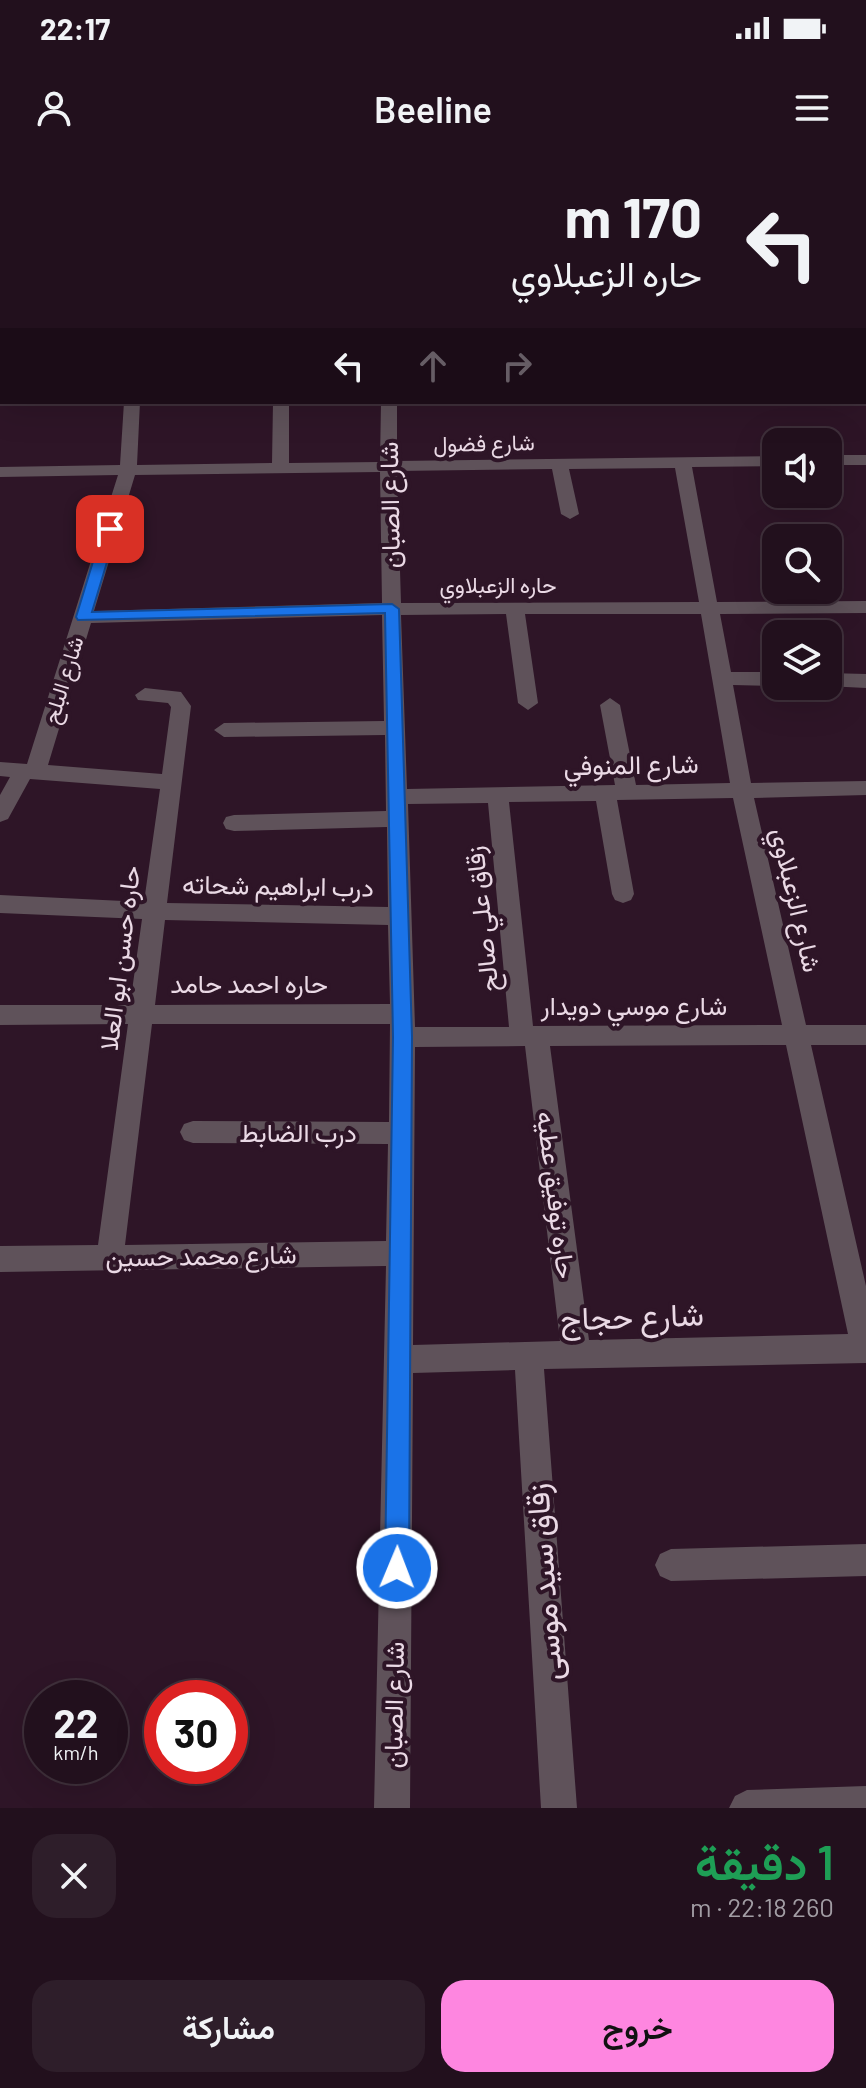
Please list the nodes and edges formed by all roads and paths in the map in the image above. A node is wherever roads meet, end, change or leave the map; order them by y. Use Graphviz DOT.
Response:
graph roads {
  1 [pos="132,404"];
  2 [pos="281,404"];
  3 [pos="389,404"];
  4 [pos="842,460"];
  5 [pos="866,460"];
  6 [pos="762,461"];
  7 [pos="683,462"];
  8 [pos="559,464"];
  9 [pos="388,467"];
  10 [pos="280,469"];
  11 [pos="128,470"];
  12 [pos="0,472"];
  13 [pos="570,514"];
  14 [pos="866,607"];
  15 [pos="709,608"];
  16 [pos="392,609"];
  17 [pos="515,609"];
  18 [pos="83,617"];
  19 [pos="721,678"];
  20 [pos="762,679"];
  21 [pos="842,680"];
  22 [pos="866,681"];
  23 [pos="145,695"];
  24 [pos="528,703"];
  25 [pos="610,705"];
  26 [pos="395,728"];
  27 [pos="224,730"];
  28 [pos="0,769"];
  29 [pos="29,772"];
  30 [pos="171,782"];
  31 [pos="866,788"];
  32 [pos="742,791"];
  33 [pos="616,793"];
  34 [pos="498,796"];
  35 [pos="397,808"];
  36 [pos="0,814"];
  37 [pos="234,823"];
  38 [pos="623,894"];
  39 [pos="0,904"];
  40 [pos="154,911"];
  41 [pos="400,916"];
  42 [pos="0,1015"];
  43 [pos="141,1015"];
  44 [pos="403,1025"];
  45 [pos="798,1035"];
  46 [pos="866,1035"];
  47 [pos="529,1036"];
  48 [pos="193,1132"];
  49 [pos="403,1133"];
  50 [pos="401,1253"];
  51 [pos="110,1258"];
  52 [pos="0,1259"];
  53 [pos="866,1348"];
  54 [pos="576,1354"];
  55 [pos="529,1356"];
  56 [pos="400,1359"];
  57 [pos="866,1560"];
  58 [pos="671,1565"];
  59 [pos="866,1804"];
  60 [pos="392,1808"];
  61 [pos="559,1808"];
  62 [pos="747,1808"];
  1 -- 11 [label="street, شارع البلح"];
  2 -- 10 [label="street"];
  3 -- 9 [label="street, شارع الصبان"];
  4 -- 5 [label="street"];
  6 -- 7 [label="street, شارع فضول"];
  7 -- 8 [label="street, شارع فضول"];
  7 -- 15 [label="street, شارع الزعبلاوي"];
  8 -- 9 [label="street, شارع فضول"];
  8 -- 13 [label="street"];
  9 -- 10 [label="street, شارع فضول"];
  9 -- 16 [label="street, شارع الصبان"];
  10 -- 11 [label="street, شارع فضول"];
  11 -- 12 [label="street, شارع فضول"];
  11 -- 18 [label="street, شارع البلح"];
  14 -- 15 [label="street, حاره الزعبلاوي"];
  15 -- 17 [label="street, حاره الزعبلاوي"];
  15 -- 19 [label="street, شارع الزعبلاوي"];
  16 -- 17 [label="street, حاره الزعبلاوي"];
  16 -- 18 [label="street, حاره الزعبلاوي"];
  16 -- 26 [label="street, شارع الصبان"];
  17 -- 24 [label="street"];
  18 -- 29 [label="street, شارع البلح"];
  19 -- 20 [label="street"];
  19 -- 32 [label="street, شارع الزعبلاوي"];
  21 -- 22 [label="street"];
  23 -- 30 [label="street, حاره حسن ابو العلا"];
  25 -- 33 [label="street"];
  26 -- 27 [label="street"];
  26 -- 35 [label="street, شارع الصبان"];
  28 -- 29 [label="street"];
  29 -- 30 [label="street"];
  29 -- 36 [label="street, شارع البلح"];
  30 -- 40 [label="street, حاره حسن ابو العلا"];
  31 -- 32 [label="street, شارع المنوفي"];
  32 -- 33 [label="street, شارع المنوفي"];
  32 -- 45 [label="street, شارع الزعبلاوي"];
  33 -- 34 [label="street, شارع المنوفي"];
  33 -- 38 [label="street"];
  34 -- 35 [label="street, شارع المنوفي"];
  34 -- 47 [label="street, زقاق علي صالح"];
  35 -- 37 [label="street, شارع المنوفي"];
  35 -- 41 [label="street, شارع الصبان"];
  39 -- 40 [label="street, درب ابراهيم شحاته"];
  40 -- 41 [label="street, درب ابراهيم شحاته"];
  40 -- 43 [label="street, حاره حسن ابو العلا"];
  41 -- 44 [label="street, شارع الصبان"];
  42 -- 43 [label="street, حاره احمد حامد"];
  43 -- 44 [label="street, حاره احمد حامد"];
  43 -- 51 [label="street, حاره حسن ابو العلا"];
  44 -- 47 [label="street, شارع موسي دويدار"];
  44 -- 49 [label="street, شارع الصبان"];
  45 -- 46 [label="street, شارع موسي دويدار"];
  45 -- 47 [label="street, شارع موسي دويدار"];
  45 -- 53 [label="street, شارع الزعبلاوي"];
  47 -- 54 [label="street, حاره توفيق عطيه"];
  48 -- 49 [label="street, درب الضابط"];
  49 -- 50 [label="street, شارع الصبان"];
  50 -- 51 [label="street, شارع محمد حسين"];
  50 -- 56 [label="street, شارع الصبان"];
  51 -- 52 [label="street, شارع محمد حسين"];
  53 -- 54 [label="street, شارع حجاج"];
  54 -- 55 [label="street, شارع حجاج"];
  55 -- 56 [label="street, شارع حجاج"];
  55 -- 61 [label="street, زقاق سيد موسى"];
  56 -- 60 [label="street, شارع الصبان"];
  57 -- 58 [label="street"];
  59 -- 62 [label="street"];
}
